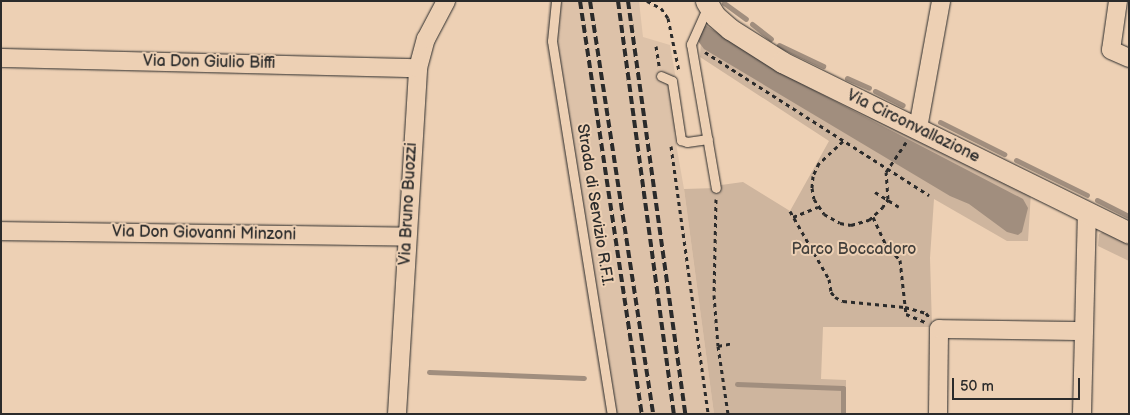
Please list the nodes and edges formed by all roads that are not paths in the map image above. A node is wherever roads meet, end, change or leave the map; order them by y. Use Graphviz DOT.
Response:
graph roads {
  1 [pos="446,1"];
  2 [pos="556,1"];
  3 [pos="942,1"];
  4 [pos="1118,1"];
  5 [pos="707,3"];
  6 [pos="1,58"];
  7 [pos="1129,58"];
  8 [pos="418,68"];
  9 [pos="661,76"];
  10 [pos="914,132"];
  11 [pos="708,139"];
  12 [pos="716,188"];
  13 [pos="1086,213"];
  14 [pos="1,231"];
  15 [pos="1129,233"];
  16 [pos="407,237"];
  17 [pos="1084,330"];
  18 [pos="397,414"];
  19 [pos="612,414"];
  20 [pos="938,414"];
  21 [pos="1082,414"];
  1 -- 8 [label="street, Via Bruno Buozzi"];
  2 -- 19 [label="lane, Strada di Servizio R.F.I."];
  3 -- 10 [label="street"];
  4 -- 7 [label="street"];
  5 -- 10 [label="street, Via Circonvallazione"];
  5 -- 11 [label="lane"];
  6 -- 8 [label="street, Via Don Giulio Biffi"];
  8 -- 16 [label="street, Via Bruno Buozzi"];
  9 -- 11 [label="lane"];
  10 -- 13 [label="street, Via Circonvallazione"];
  11 -- 12 [label="lane"];
  13 -- 15 [label="street, Via Circonvallazione"];
  13 -- 17 [label="street"];
  14 -- 16 [label="street, Via Don Giovanni Minzoni"];
  16 -- 18 [label="street, Via Bruno Buozzi"];
  17 -- 20 [label="street"];
  17 -- 21 [label="street"];
}
